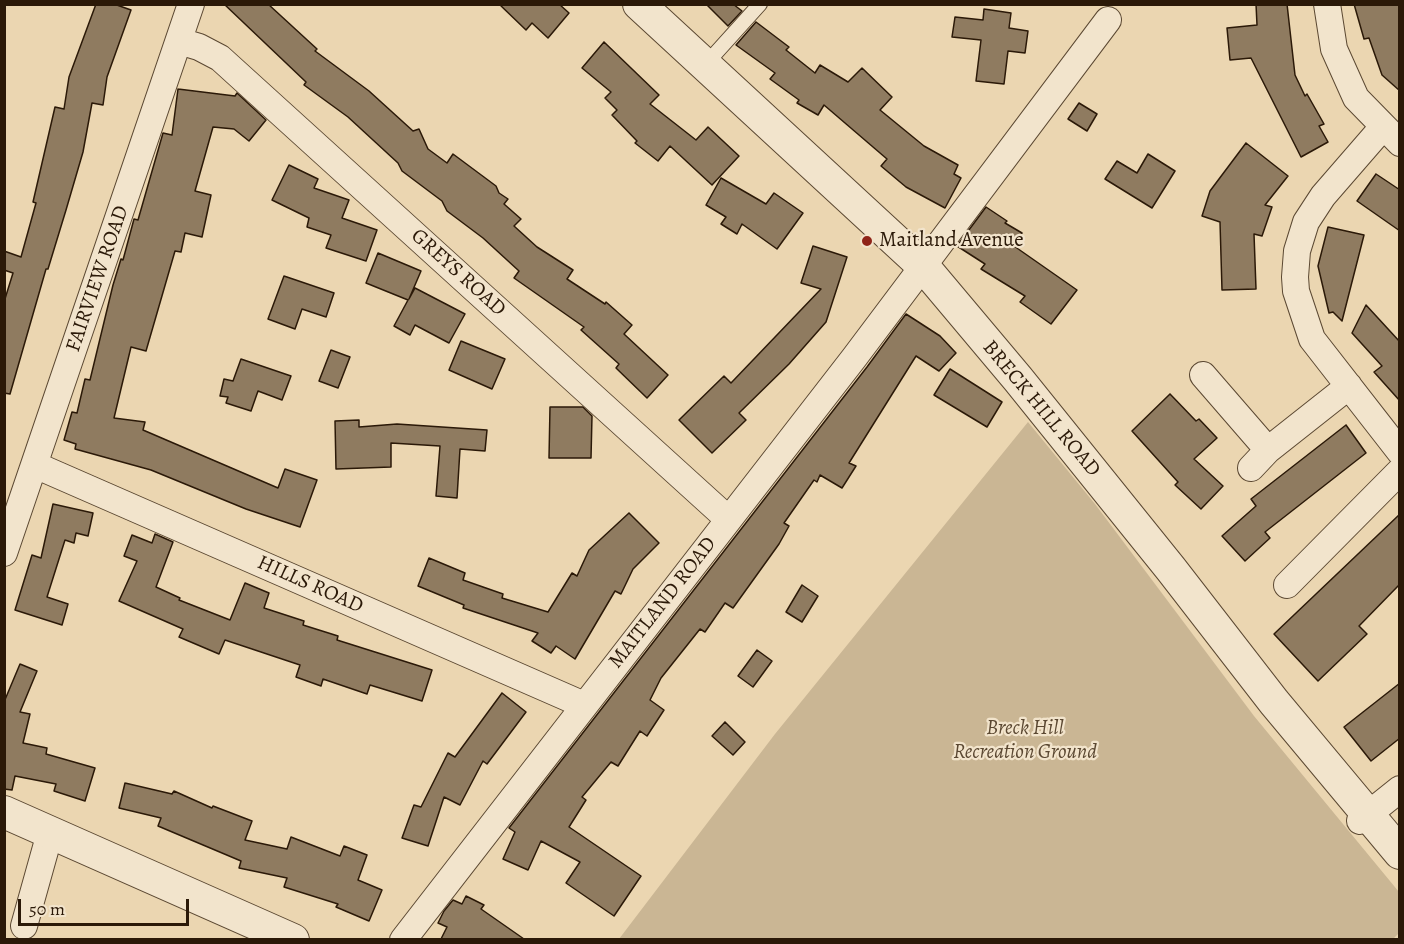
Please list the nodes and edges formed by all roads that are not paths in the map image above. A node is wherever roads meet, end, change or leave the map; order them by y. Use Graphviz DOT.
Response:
graph roads {
  1 [pos="191,4"];
  2 [pos="639,4"];
  3 [pos="760,4"];
  4 [pos="1327,4"];
  5 [pos="1108,20"];
  6 [pos="179,41"];
  7 [pos="705,65"];
  8 [pos="1391,136"];
  9 [pos="922,266"];
  10 [pos="1203,375"];
  11 [pos="1349,386"];
  12 [pos="1400,452"];
  13 [pos="35,465"];
  14 [pos="1400,471"];
  15 [pos="728,519"];
  16 [pos="4,553"];
  17 [pos="1287,585"];
  18 [pos="584,705"];
  19 [pos="1400,789"];
  20 [pos="4,812"];
  21 [pos="1364,817"];
  22 [pos="50,833"];
  23 [pos="1400,853"];
  24 [pos="25,925"];
  25 [pos="292,939"];
  26 [pos="403,939"];
  1 -- 6 [label="street, FAIRVIEW ROAD"];
  2 -- 7 [label="street, BRECK HILL ROAD"];
  3 -- 7 [label="lane"];
  4 -- 8 [label="street"];
  5 -- 9 [label="street"];
  6 -- 13 [label="street, FAIRVIEW ROAD"];
  6 -- 15 [label="street, GREYS ROAD"];
  7 -- 9 [label="street, BRECK HILL ROAD"];
  8 -- 11 [label="street"];
  9 -- 15 [label="street, MAITLAND ROAD"];
  9 -- 21 [label="street, BRECK HILL ROAD"];
  10 -- 11 [label="street"];
  11 -- 12 [label="street"];
  13 -- 16 [label="street, FAIRVIEW ROAD"];
  13 -- 18 [label="street, HILLS ROAD"];
  14 -- 17 [label="street"];
  15 -- 18 [label="street, MAITLAND ROAD"];
  18 -- 26 [label="street, MAITLAND ROAD"];
  19 -- 21 [label="street"];
  20 -- 22 [label="street"];
  21 -- 23 [label="street, BRECK HILL ROAD"];
  22 -- 24 [label="street"];
  22 -- 25 [label="street"];
}
